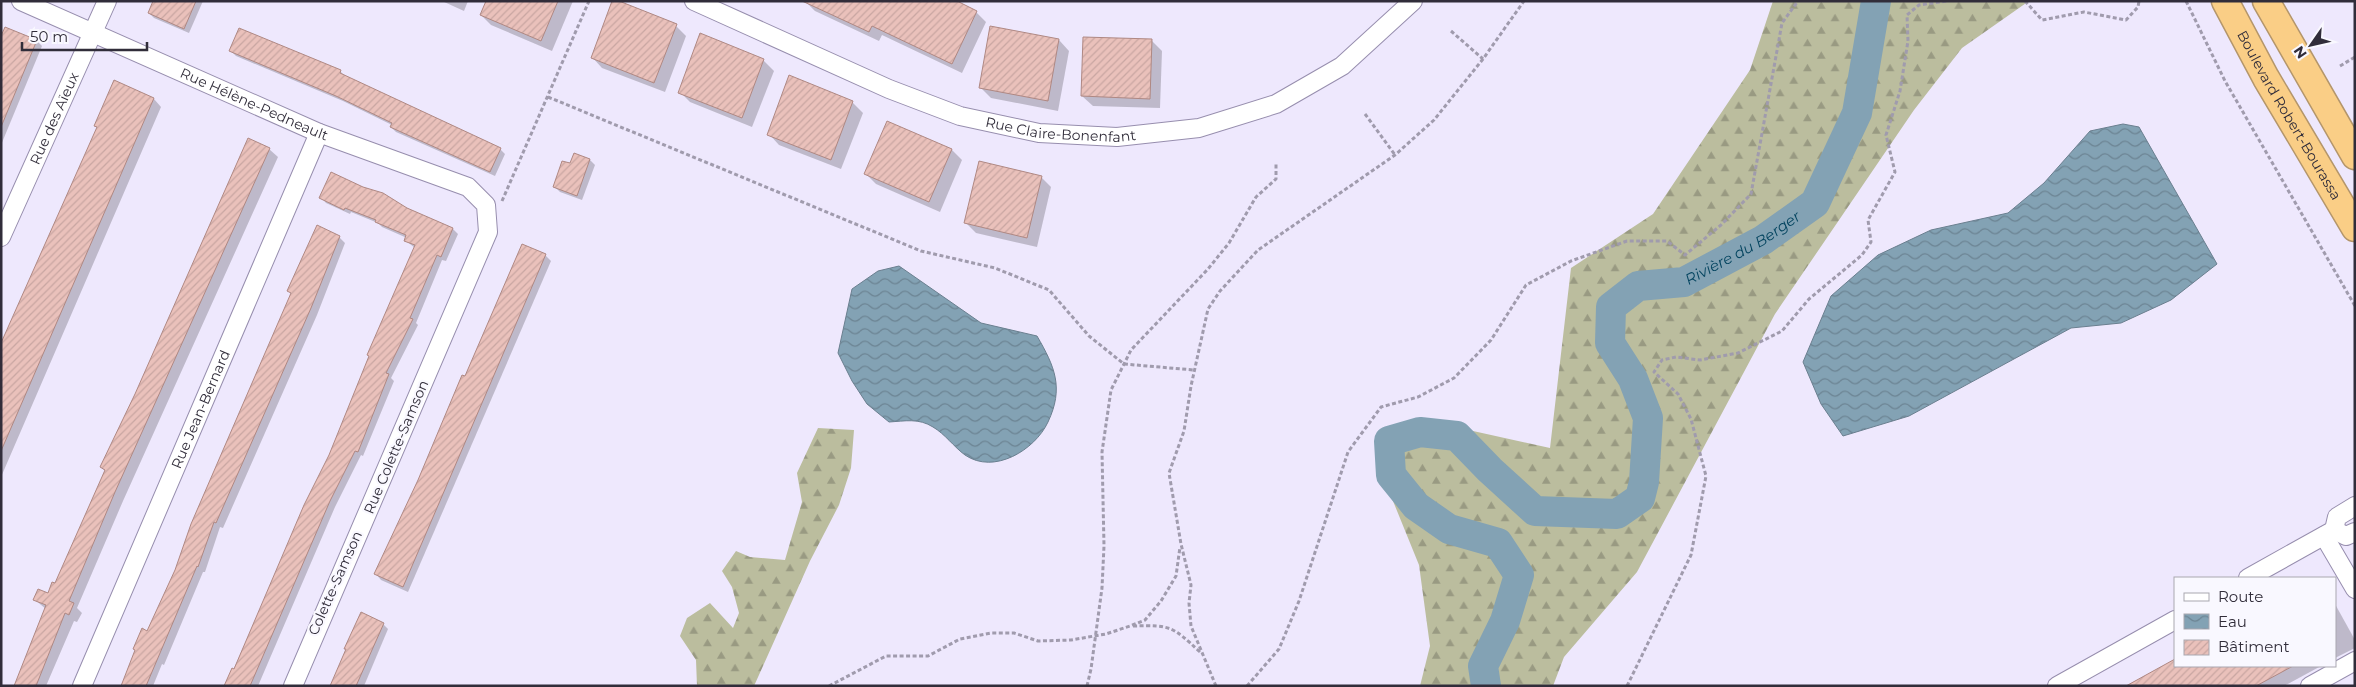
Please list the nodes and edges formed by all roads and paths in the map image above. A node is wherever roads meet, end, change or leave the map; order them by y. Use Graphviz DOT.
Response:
graph roads {
  1 [pos="21,1"];
  2 [pos="107,1"];
  3 [pos="589,1"];
  4 [pos="694,1"];
  5 [pos="1413,1"];
  6 [pos="1524,1"];
  7 [pos="1798,1"];
  8 [pos="1946,1"];
  9 [pos="2025,1"];
  10 [pos="2139,1"];
  11 [pos="2186,1"];
  12 [pos="2225,1"];
  13 [pos="2266,1"];
  14 [pos="1451,31"];
  15 [pos="93,32"];
  16 [pos="2355,57"];
  17 [pos="1483,59"];
  18 [pos="2340,66"];
  19 [pos="548,97"];
  20 [pos="1365,114"];
  21 [pos="319,133"];
  22 [pos="1395,155"];
  23 [pos="2355,156"];
  24 [pos="1276,162"];
  25 [pos="487,220"];
  26 [pos="2355,228"];
  27 [pos="1,237"];
  28 [pos="2355,306"];
  29 [pos="1124,364"];
  30 [pos="1194,370"];
  31 [pos="2355,506"];
  32 [pos="2355,532"];
  33 [pos="2329,533"];
  34 [pos="1181,544"];
  35 [pos="2250,577"];
  36 [pos="2355,589"];
  37 [pos="2174,621"];
  38 [pos="1130,626"];
  39 [pos="1095,636"];
  40 [pos="1200,652"];
  41 [pos="2355,661"];
  42 [pos="2062,685"];
  43 [pos="82,686"];
  44 [pos="291,686"];
  45 [pos="829,686"];
  46 [pos="1087,686"];
  47 [pos="1216,686"];
  48 [pos="1247,686"];
  49 [pos="1627,686"];
  50 [pos="2310,686"];
  1 -- 15 [label="street, Rue Hélène-Pedneault"];
  2 -- 15 [label="street, Rue des Aïeux"];
  3 -- 19 [label="path"];
  4 -- 5 [label="street, Rue Claire-Bonenfant"];
  6 -- 17 [label="path"];
  7 -- 48 [label="path"];
  8 -- 49 [label="path"];
  9 -- 10 [label="path"];
  11 -- 28 [label="path"];
  12 -- 26 [label="highway, Boulevard Robert-Bourassa"];
  13 -- 23 [label="highway"];
  14 -- 17 [label="path"];
  15 -- 21 [label="street, Rue Hélène-Pedneault"];
  15 -- 27 [label="street, Rue des Aïeux"];
  16 -- 18 [label="path"];
  17 -- 22 [label="path"];
  19 -- 25 [label="path"];
  19 -- 29 [label="path"];
  20 -- 22 [label="path"];
  21 -- 25 [label="street, Rue Hélène-Pedneault"];
  21 -- 43 [label="street, Rue Jean-Bernard"];
  22 -- 30 [label="path"];
  24 -- 29 [label="path"];
  25 -- 44 [label="street, Rue Colette-Samson"];
  29 -- 30 [label="path"];
  29 -- 39 [label="path"];
  30 -- 34 [label="path"];
  31 -- 33 [label="street"];
  32 -- 33 [label="street"];
  33 -- 35 [label="street"];
  33 -- 36 [label="street"];
  34 -- 38 [label="path"];
  34 -- 40 [label="path"];
  37 -- 42 [label="street"];
  38 -- 39 [label="path"];
  38 -- 40 [label="path"];
  39 -- 45 [label="path"];
  39 -- 46 [label="path"];
  40 -- 47 [label="path"];
  41 -- 50 [label="street"];
}
